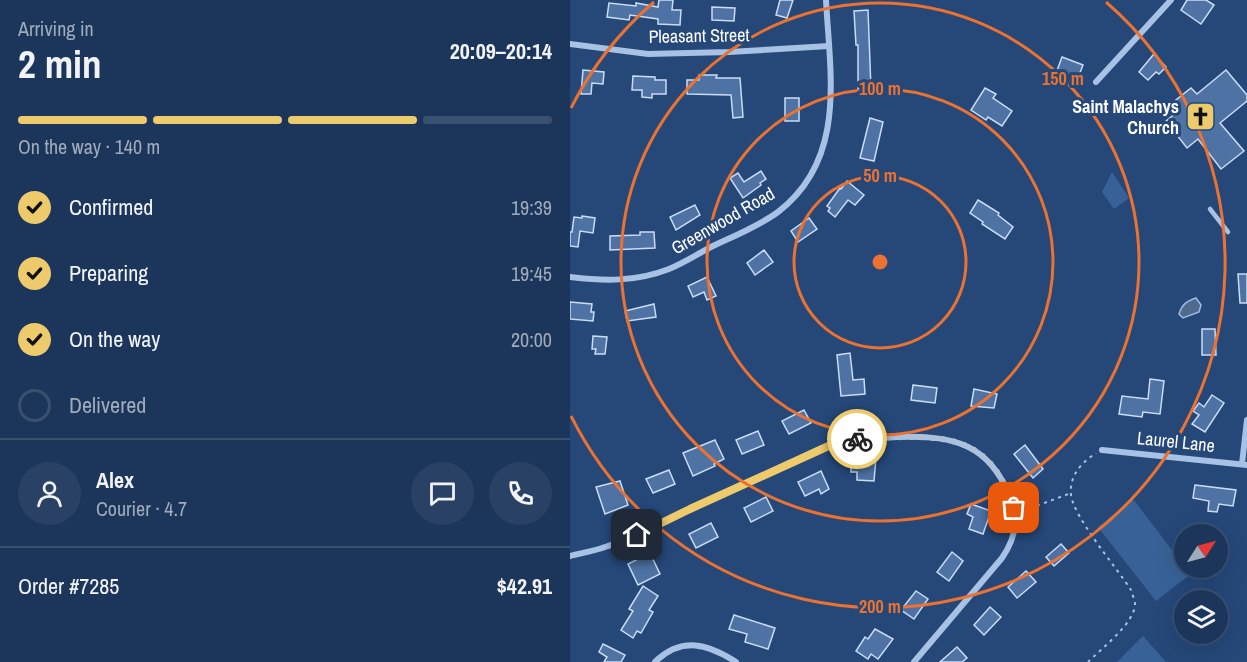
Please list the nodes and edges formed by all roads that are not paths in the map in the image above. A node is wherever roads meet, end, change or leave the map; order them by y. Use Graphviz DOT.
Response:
graph roads {
  1 [pos="826,0"];
  2 [pos="1171,0"];
  3 [pos="570,44"];
  4 [pos="829,46"];
  5 [pos="1096,82"];
  6 [pos="1210,209"];
  7 [pos="1228,232"];
  8 [pos="570,278"];
  9 [pos="1247,420"];
  10 [pos="1102,450"];
  11 [pos="1244,465"];
  12 [pos="570,556"];
  13 [pos="656,662"];
  14 [pos="736,662"];
  15 [pos="914,662"];
  1 -- 4 [label="street, Greenwood Road"];
  2 -- 5 [label="street"];
  3 -- 4 [label="street, Pleasant Street"];
  4 -- 8 [label="street, Greenwood Road"];
  6 -- 7 [label="lane"];
  9 -- 11 [label="street"];
  10 -- 11 [label="street, Laurel Lane"];
  12 -- 15 [label="street"];
  13 -- 14 [label="street"];
}
